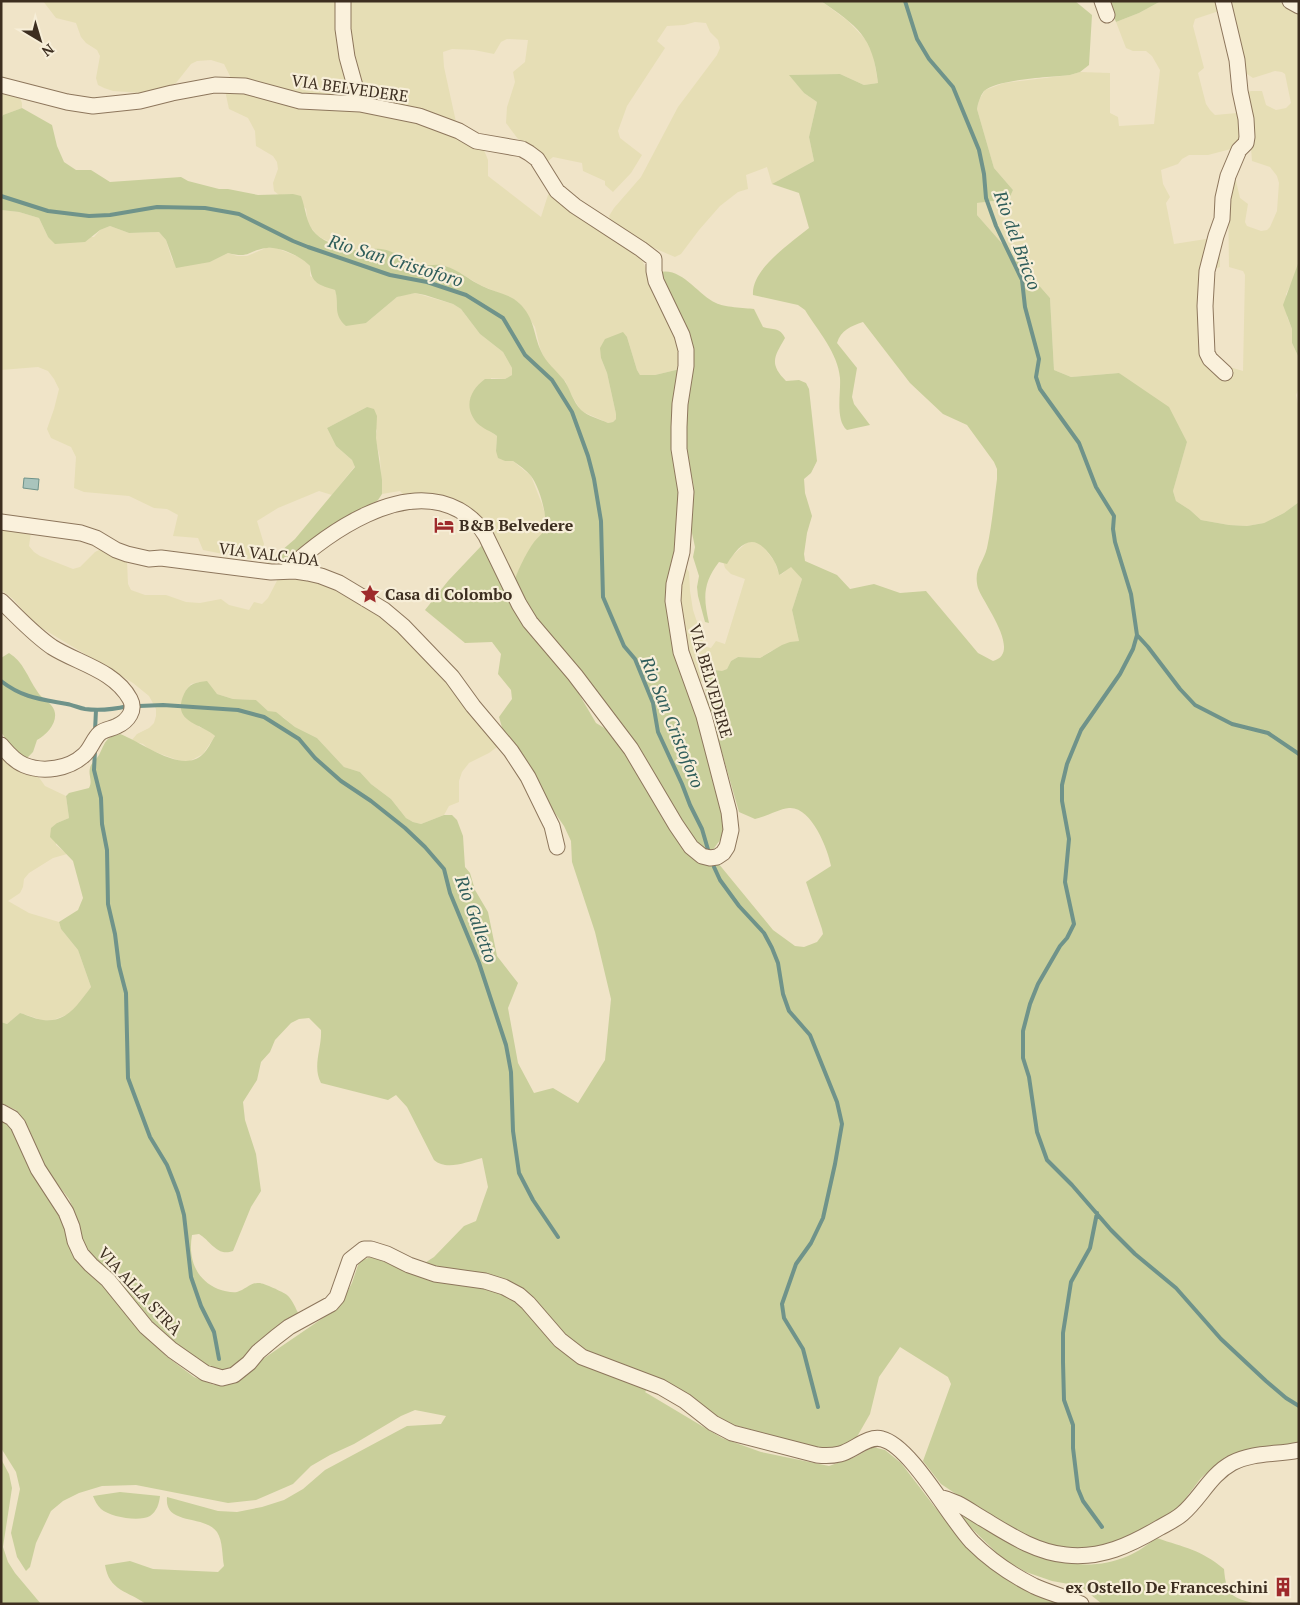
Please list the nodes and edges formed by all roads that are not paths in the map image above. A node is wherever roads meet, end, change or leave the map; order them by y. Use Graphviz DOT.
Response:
graph roads {
  1 [pos="343,1"];
  2 [pos="1224,1"];
  3 [pos="1290,1"];
  4 [pos="1299,6"];
  5 [pos="1,85"];
  6 [pos="360,104"];
  7 [pos="1225,372"];
  8 [pos="1,522"];
  9 [pos="286,571"];
  10 [pos="1,600"];
  11 [pos="1,745"];
  12 [pos="557,846"];
  13 [pos="1,1112"];
  14 [pos="1299,1450"];
  15 [pos="940,1497"];
  16 [pos="1081,1604"];
  1 -- 6 [label="street"];
  2 -- 7 [label="street"];
  3 -- 4 [label="street"];
  5 -- 6 [label="street, VIA BELVEDERE"];
  6 -- 9 [label="street, VIA BELVEDERE"];
  8 -- 9 [label="street, VIA VALCADA"];
  9 -- 12 [label="street, VIA VALCADA"];
  10 -- 11 [label="street"];
  13 -- 15 [label="street, VIA ALLA STRÀ"];
  14 -- 15 [label="street, VIA ALLA STRÀ"];
  15 -- 16 [label="street, VIA ALLA STRÀ"];
}
